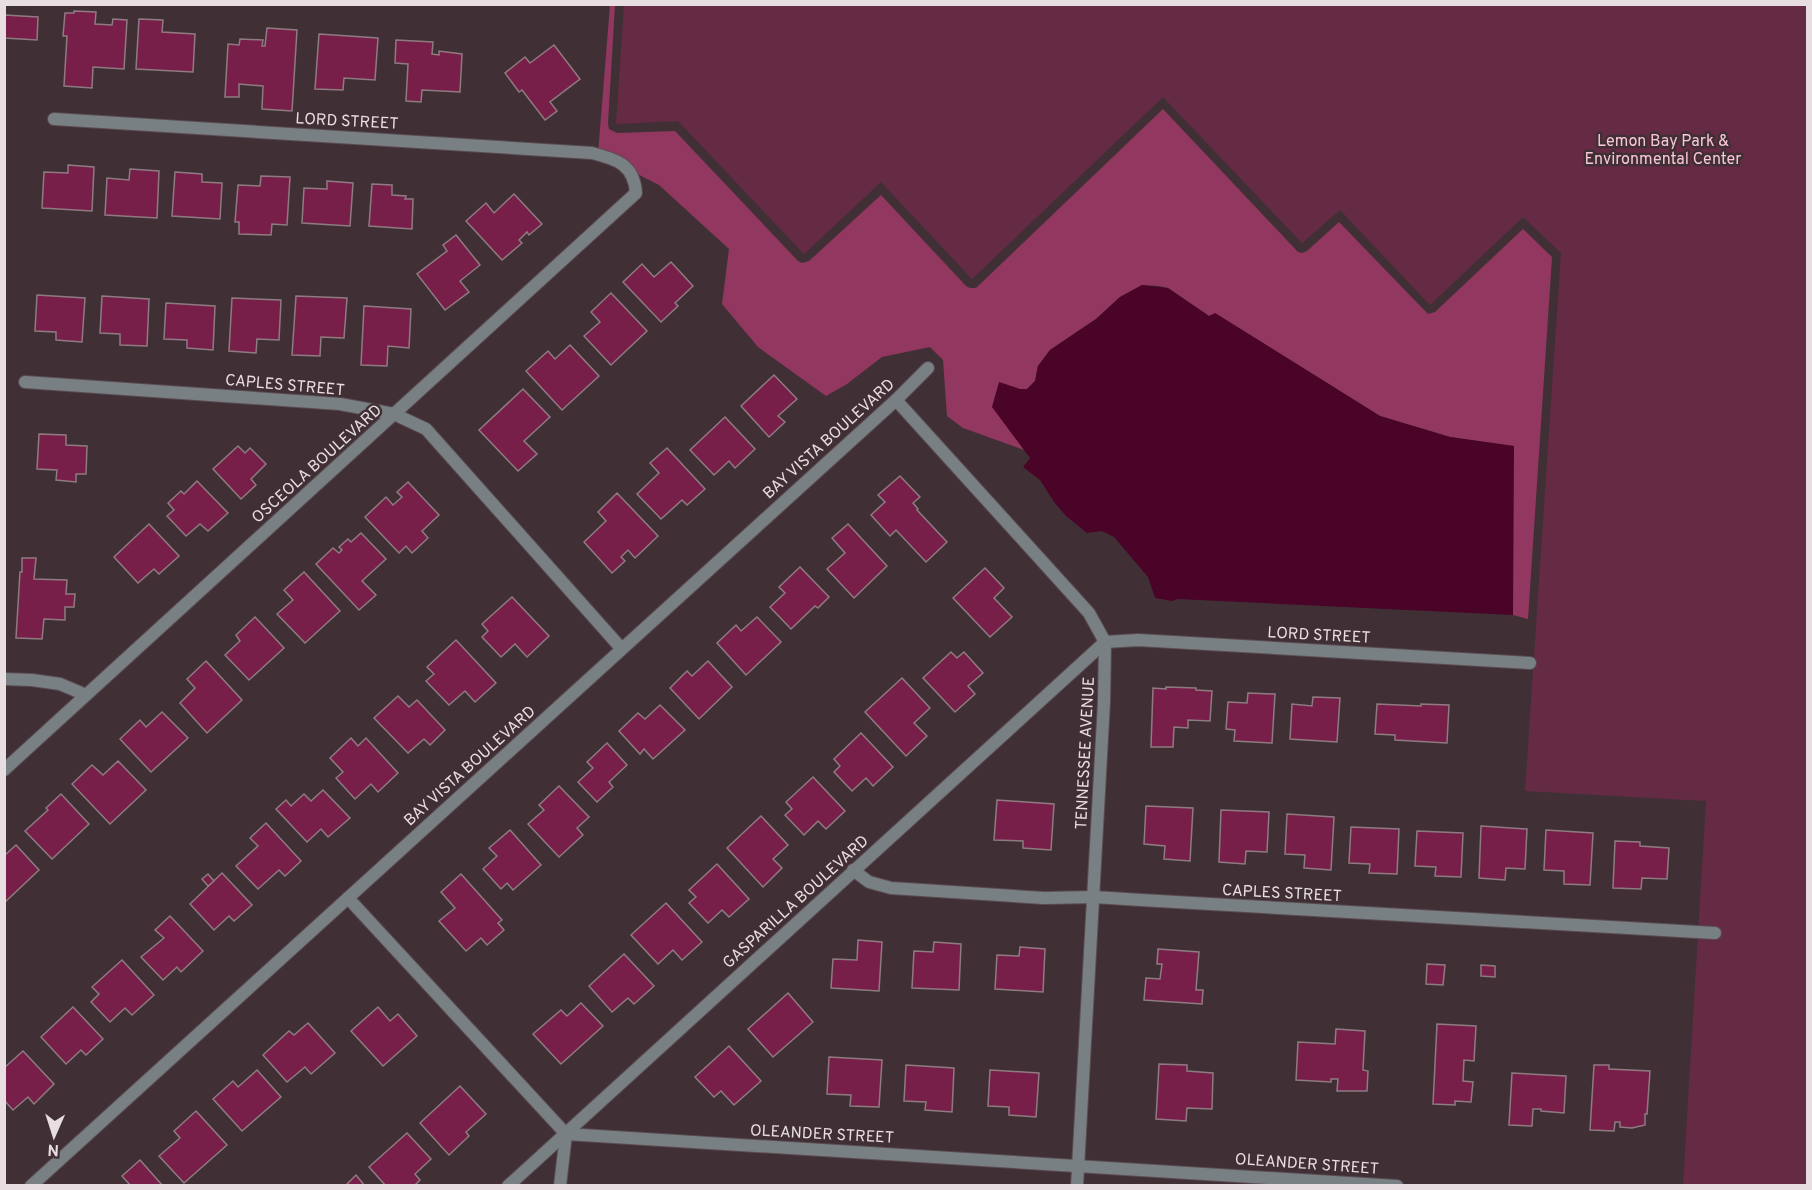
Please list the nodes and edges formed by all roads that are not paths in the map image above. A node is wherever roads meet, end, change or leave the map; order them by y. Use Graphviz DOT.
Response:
graph roads {
  1 [pos="54,119"];
  2 [pos="632,174"];
  3 [pos="927,368"];
  4 [pos="25,382"];
  5 [pos="896,400"];
  6 [pos="394,414"];
  7 [pos="1105,642"];
  8 [pos="621,648"];
  9 [pos="1530,663"];
  10 [pos="4,679"];
  11 [pos="86,695"];
  12 [pos="4,770"];
  13 [pos="853,870"];
  14 [pos="1094,897"];
  15 [pos="348,898"];
  16 [pos="1715,933"];
  17 [pos="566,1134"];
  18 [pos="1078,1165"];
  19 [pos="31,1185"];
  20 [pos="508,1185"];
  21 [pos="560,1185"];
  22 [pos="1077,1185"];
  23 [pos="1397,1185"];
  1 -- 2 [label="street, LORD STREET"];
  2 -- 6 [label="street, OSCEOLA BOULEVARD"];
  3 -- 5 [label="street, BAY VISTA BOULEVARD"];
  4 -- 6 [label="street, CAPLES STREET"];
  5 -- 7 [label="street, TENNESSEE AVENUE"];
  5 -- 8 [label="street, BAY VISTA BOULEVARD"];
  6 -- 8 [label="street, CAPLES STREET"];
  6 -- 11 [label="street, OSCEOLA BOULEVARD"];
  7 -- 9 [label="street, LORD STREET"];
  7 -- 13 [label="street, GASPARILLA BOULEVARD"];
  7 -- 14 [label="street, TENNESSEE AVENUE"];
  8 -- 15 [label="street, BAY VISTA BOULEVARD"];
  10 -- 11 [label="street"];
  11 -- 12 [label="street, OSCEOLA BOULEVARD"];
  13 -- 14 [label="street, CAPLES STREET"];
  13 -- 17 [label="street, GASPARILLA BOULEVARD"];
  14 -- 16 [label="street, CAPLES STREET"];
  14 -- 18 [label="street, TENNESSEE AVENUE"];
  15 -- 17 [label="street"];
  15 -- 19 [label="street, BAY VISTA BOULEVARD"];
  17 -- 18 [label="street, OLEANDER STREET"];
  17 -- 20 [label="street, GASPARILLA BOULEVARD"];
  17 -- 21 [label="street"];
  18 -- 22 [label="street, TENNESSEE AVENUE"];
  18 -- 23 [label="street, OLEANDER STREET"];
}
